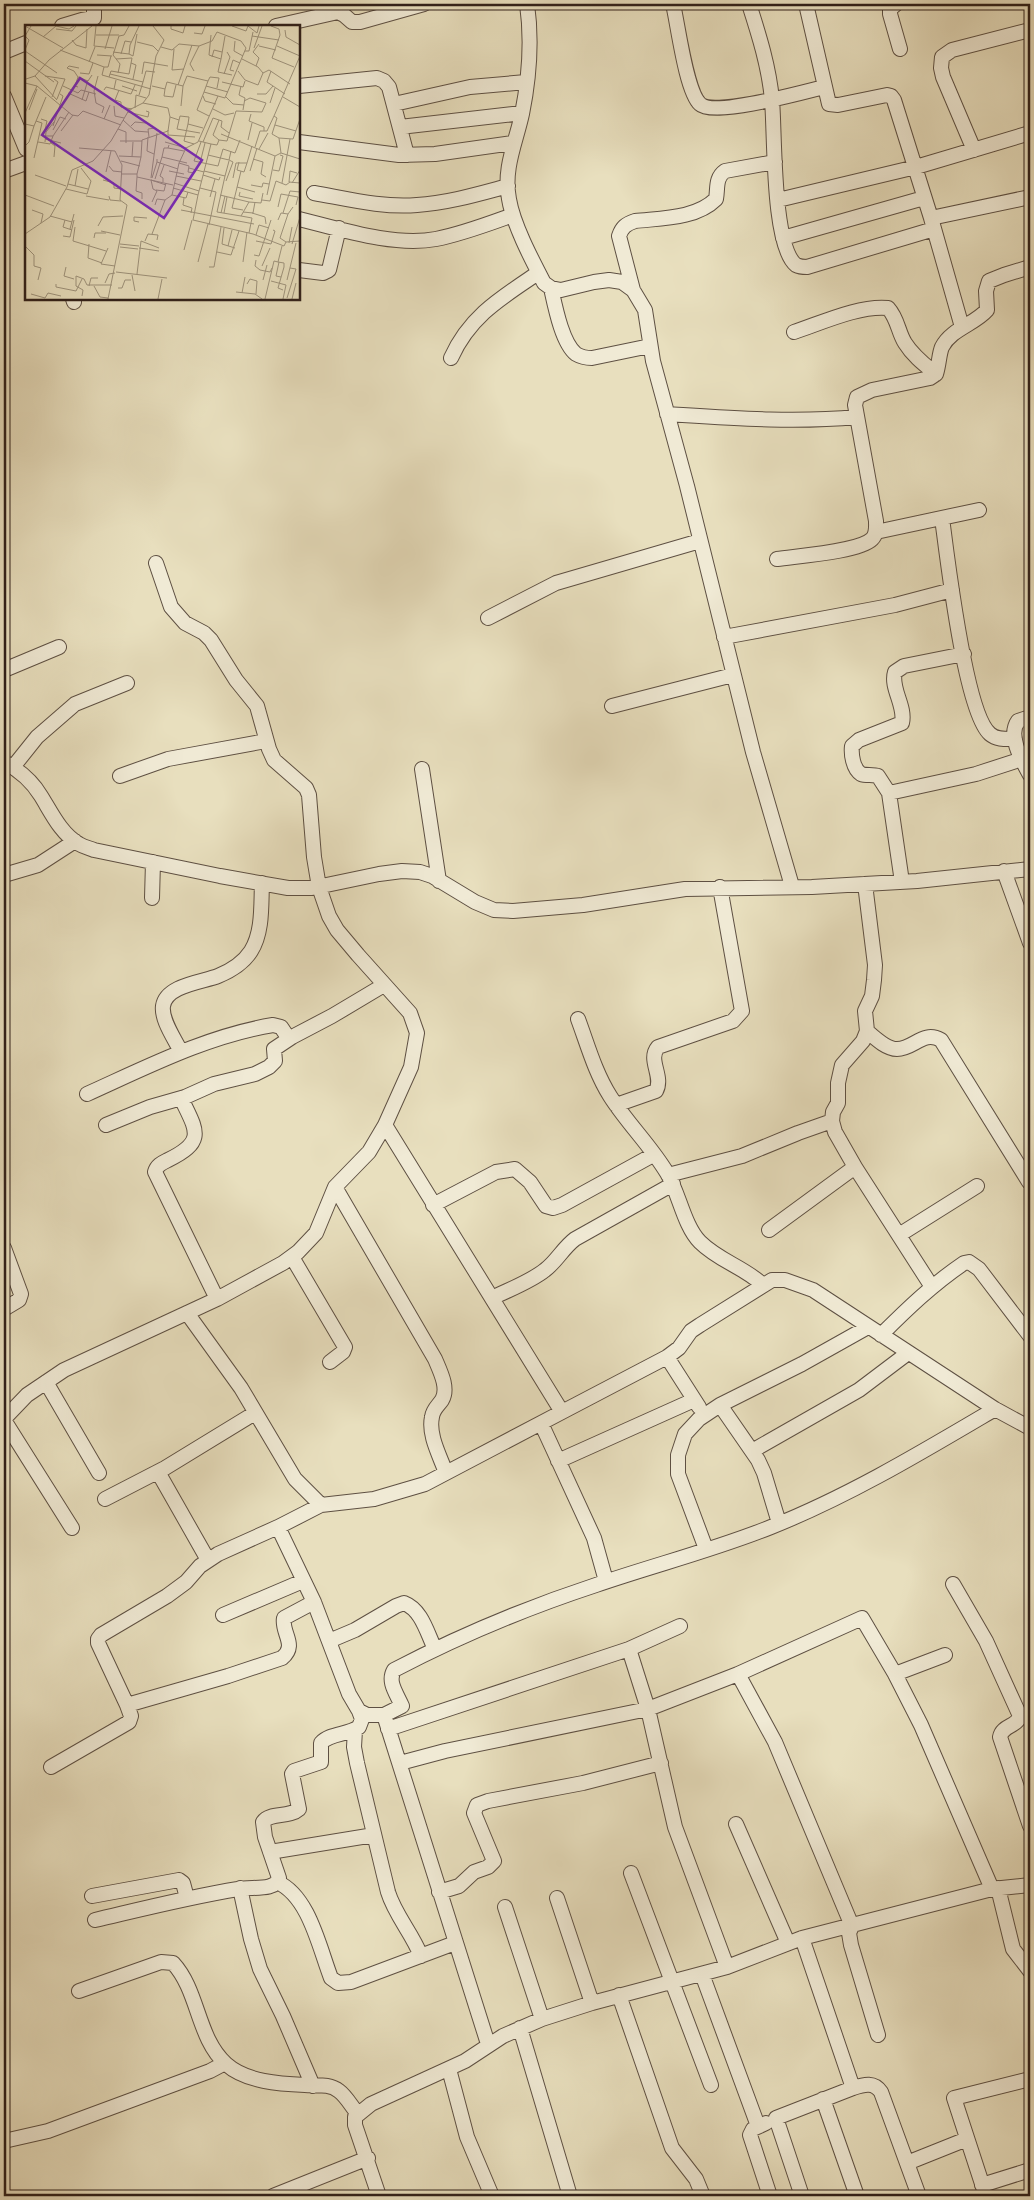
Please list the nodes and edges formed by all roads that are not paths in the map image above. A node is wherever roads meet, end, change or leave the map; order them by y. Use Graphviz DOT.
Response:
graph roads {
  1 [pos="94,4"];
  2 [pos="424,4"];
  3 [pos="527,4"];
  4 [pos="673,4"];
  5 [pos="749,4"];
  6 [pos="806,4"];
  7 [pos="896,4"];
  8 [pos="87,23"];
  9 [pos="70,25"];
  10 [pos="280,25"];
  11 [pos="1030,30"];
  12 [pos="24,49"];
  13 [pos="900,49"];
  14 [pos="4,52"];
  15 [pos="526,82"];
  16 [pos="300,86"];
  17 [pos="824,87"];
  18 [pos="4,96"];
  19 [pos="772,100"];
  20 [pos="394,104"];
  21 [pos="522,113"];
  22 [pos="400,126"];
  23 [pos="1030,133"];
  24 [pos="300,142"];
  25 [pos="513,143"];
  26 [pos="25,147"];
  27 [pos="974,150"];
  28 [pos="407,154"];
  29 [pos="775,162"];
  30 [pos="25,163"];
  31 [pos="916,167"];
  32 [pos="4,171"];
  33 [pos="508,186"];
  34 [pos="314,193"];
  35 [pos="1030,197"];
  36 [pos="924,198"];
  37 [pos="778,200"];
  38 [pos="513,215"];
  39 [pos="300,219"];
  40 [pos="933,224"];
  41 [pos="338,228"];
  42 [pos="783,238"];
  43 [pos="1030,268"];
  44 [pos="300,270"];
  45 [pos="538,272"];
  46 [pos="550,288"];
  47 [pos="633,290"];
  48 [pos="962,328"];
  49 [pos="794,332"];
  50 [pos="650,346"];
  51 [pos="451,358"];
  52 [pos="936,374"];
  53 [pos="667,414"];
  54 [pos="857,418"];
  55 [pos="979,510"];
  56 [pos="942,518"];
  57 [pos="876,532"];
  58 [pos="700,541"];
  59 [pos="777,559"];
  60 [pos="156,563"];
  61 [pos="952,590"];
  62 [pos="488,618"];
  63 [pos="724,637"];
  64 [pos="59,647"];
  65 [pos="964,654"];
  66 [pos="4,670"];
  67 [pos="733,675"];
  68 [pos="127,683"];
  69 [pos="612,706"];
  70 [pos="1030,717"];
  71 [pos="1015,739"];
  72 [pos="266,741"];
  73 [pos="1022,759"];
  74 [pos="878,762"];
  75 [pos="8,764"];
  76 [pos="422,769"];
  77 [pos="1030,775"];
  78 [pos="120,776"];
  79 [pos="886,787"];
  80 [pos="75,841"];
  81 [pos="153,862"];
  82 [pos="1030,870"];
  83 [pos="1004,871"];
  84 [pos="4,875"];
  85 [pos="439,881"];
  86 [pos="902,882"];
  87 [pos="262,883"];
  88 [pos="865,884"];
  89 [pos="792,886"];
  90 [pos="319,887"];
  91 [pos="720,887"];
  92 [pos="152,898"];
  93 [pos="1030,944"];
  94 [pos="384,985"];
  95 [pos="578,1019"];
  96 [pos="867,1031"];
  97 [pos="292,1037"];
  98 [pos="181,1052"];
  99 [pos="87,1094"];
  100 [pos="181,1098"];
  101 [pos="616,1105"];
  102 [pos="832,1121"];
  103 [pos="106,1125"];
  104 [pos="385,1125"];
  105 [pos="653,1155"];
  106 [pos="855,1167"];
  107 [pos="670,1179"];
  108 [pos="1029,1182"];
  109 [pos="976,1186"];
  110 [pos="335,1187"];
  111 [pos="434,1205"];
  112 [pos="769,1230"];
  113 [pos="899,1236"];
  114 [pos="4,1248"];
  115 [pos="292,1257"];
  116 [pos="763,1285"];
  117 [pos="932,1287"];
  118 [pos="492,1298"];
  119 [pos="217,1299"];
  120 [pos="4,1309"];
  121 [pos="187,1313"];
  122 [pos="868,1327"];
  123 [pos="881,1335"];
  124 [pos="1030,1336"];
  125 [pos="908,1353"];
  126 [pos="667,1357"];
  127 [pos="330,1362"];
  128 [pos="46,1382"];
  129 [pos="694,1400"];
  130 [pos="720,1404"];
  131 [pos="995,1409"];
  132 [pos="562,1412"];
  133 [pos="255,1413"];
  134 [pos="704,1416"];
  135 [pos="4,1420"];
  136 [pos="541,1423"];
  137 [pos="1030,1428"];
  138 [pos="752,1451"];
  139 [pos="558,1461"];
  140 [pos="158,1472"];
  141 [pos="99,1473"];
  142 [pos="446,1473"];
  143 [pos="105,1499"];
  144 [pos="321,1504"];
  145 [pos="779,1523"];
  146 [pos="278,1527"];
  147 [pos="72,1528"];
  148 [pos="706,1549"];
  149 [pos="208,1560"];
  150 [pos="304,1581"];
  151 [pos="606,1582"];
  152 [pos="953,1584"];
  153 [pos="314,1602"];
  154 [pos="223,1615"];
  155 [pos="680,1626"];
  156 [pos="329,1641"];
  157 [pos="435,1649"];
  158 [pos="629,1649"];
  159 [pos="945,1655"];
  160 [pos="738,1674"];
  161 [pos="895,1674"];
  162 [pos="127,1705"];
  163 [pos="648,1709"];
  164 [pos="359,1711"];
  165 [pos="384,1715"];
  166 [pos="388,1729"];
  167 [pos="356,1730"];
  168 [pos="400,1763"];
  169 [pos="661,1763"];
  170 [pos="50,1767"];
  171 [pos="736,1824"];
  172 [pos="1030,1826"];
  173 [pos="374,1835"];
  174 [pos="270,1852"];
  175 [pos="631,1873"];
  176 [pos="277,1882"];
  177 [pos="1030,1885"];
  178 [pos="240,1888"];
  179 [pos="995,1889"];
  180 [pos="439,1892"];
  181 [pos="92,1896"];
  182 [pos="187,1898"];
  183 [pos="557,1898"];
  184 [pos="505,1908"];
  185 [pos="94,1920"];
  186 [pos="852,1926"];
  187 [pos="802,1938"];
  188 [pos="455,1943"];
  189 [pos="788,1943"];
  190 [pos="421,1956"];
  191 [pos="727,1967"];
  192 [pos="1030,1970"];
  193 [pos="702,1974"];
  194 [pos="672,1982"];
  195 [pos="79,1991"];
  196 [pos="619,1995"];
  197 [pos="592,2003"];
  198 [pos="542,2019"];
  199 [pos="520,2028"];
  200 [pos="878,2035"];
  201 [pos="488,2044"];
  202 [pos="225,2063"];
  203 [pos="449,2068"];
  204 [pos="1030,2079"];
  205 [pos="710,2085"];
  206 [pos="313,2086"];
  207 [pos="854,2088"];
  208 [pos="823,2099"];
  209 [pos="358,2114"];
  210 [pos="776,2118"];
  211 [pos="758,2126"];
  212 [pos="966,2138"];
  213 [pos="4,2141"];
  214 [pos="368,2158"];
  215 [pos="907,2163"];
  216 [pos="1030,2170"];
  217 [pos="984,2191"];
  218 [pos="273,2196"];
  219 [pos="380,2196"];
  220 [pos="492,2196"];
  221 [pos="570,2196"];
  222 [pos="703,2196"];
  223 [pos="770,2196"];
  224 [pos="802,2196"];
  225 [pos="857,2196"];
  226 [pos="919,2196"];
  1 -- 8 [label="street"];
  2 -- 10 [label="street"];
  3 -- 15 [label="street"];
  4 -- 19 [label="street"];
  5 -- 19 [label="street"];
  6 -- 17 [label="street"];
  7 -- 13 [label="street"];
  8 -- 9 [label="street"];
  11 -- 27 [label="street"];
  12 -- 14 [label="street"];
  15 -- 20 [label="street"];
  15 -- 21 [label="street"];
  16 -- 20 [label="street"];
  17 -- 19 [label="street"];
  17 -- 31 [label="street"];
  18 -- 26 [label="street"];
  19 -- 29 [label="street"];
  20 -- 22 [label="street"];
  21 -- 22 [label="street"];
  21 -- 25 [label="street"];
  22 -- 28 [label="street"];
  23 -- 27 [label="street"];
  24 -- 28 [label="street"];
  25 -- 28 [label="street"];
  25 -- 33 [label="street"];
  27 -- 31 [label="street"];
  29 -- 37 [label="street"];
  29 -- 47 [label="street"];
  30 -- 32 [label="street"];
  31 -- 36 [label="street"];
  31 -- 37 [label="street"];
  33 -- 34 [label="street"];
  33 -- 38 [label="street"];
  35 -- 40 [label="street"];
  36 -- 40 [label="street"];
  36 -- 42 [label="street"];
  37 -- 42 [label="street"];
  38 -- 41 [label="street"];
  38 -- 45 [label="street"];
  39 -- 41 [label="street"];
  40 -- 42 [label="street"];
  40 -- 48 [label="street"];
  41 -- 44 [label="street"];
  43 -- 48 [label="street"];
  45 -- 46 [label="street"];
  45 -- 51 [label="street"];
  46 -- 47 [label="street"];
  46 -- 50 [label="street"];
  47 -- 50 [label="street"];
  48 -- 52 [label="street"];
  49 -- 52 [label="street"];
  50 -- 53 [label="street"];
  52 -- 54 [label="street"];
  53 -- 54 [label="street"];
  53 -- 58 [label="street"];
  54 -- 57 [label="street"];
  55 -- 56 [label="street"];
  56 -- 57 [label="street"];
  56 -- 61 [label="street"];
  57 -- 59 [label="street"];
  58 -- 62 [label="street"];
  58 -- 63 [label="street"];
  60 -- 72 [label="street"];
  61 -- 63 [label="street"];
  61 -- 65 [label="street"];
  63 -- 67 [label="street"];
  64 -- 66 [label="street"];
  65 -- 71 [label="street"];
  65 -- 79 [label="street"];
  67 -- 69 [label="street"];
  67 -- 89 [label="street"];
  68 -- 75 [label="street"];
  70 -- 71 [label="street"];
  71 -- 73 [label="street"];
  72 -- 78 [label="street"];
  72 -- 90 [label="street"];
  73 -- 77 [label="street"];
  73 -- 79 [label="street"];
  74 -- 79 [label="street"];
  75 -- 80 [label="street"];
  76 -- 85 [label="street"];
  79 -- 86 [label="street"];
  80 -- 81 [label="street"];
  80 -- 84 [label="street"];
  81 -- 87 [label="street"];
  81 -- 92 [label="street"];
  82 -- 83 [label="street"];
  83 -- 86 [label="street"];
  83 -- 93 [label="street"];
  85 -- 90 [label="street"];
  85 -- 91 [label="street"];
  86 -- 88 [label="street"];
  87 -- 90 [label="street"];
  87 -- 98 [label="street"];
  88 -- 89 [label="street"];
  88 -- 96 [label="street"];
  89 -- 91 [label="street"];
  90 -- 94 [label="street"];
  91 -- 101 [label="street"];
  94 -- 97 [label="street"];
  94 -- 104 [label="street"];
  95 -- 101 [label="street"];
  96 -- 102 [label="street"];
  96 -- 108 [label="street"];
  97 -- 98 [label="street"];
  97 -- 100 [label="street"];
  98 -- 99 [label="street"];
  100 -- 103 [label="street"];
  100 -- 119 [label="street"];
  101 -- 105 [label="street"];
  102 -- 106 [label="street"];
  102 -- 107 [label="street"];
  104 -- 110 [label="street"];
  104 -- 111 [label="street"];
  105 -- 107 [label="street"];
  105 -- 111 [label="street"];
  106 -- 112 [label="street"];
  106 -- 113 [label="street"];
  107 -- 116 [label="street"];
  107 -- 118 [label="street"];
  109 -- 113 [label="street"];
  110 -- 115 [label="street"];
  110 -- 142 [label="street"];
  111 -- 118 [label="street"];
  113 -- 117 [label="street"];
  114 -- 120 [label="street"];
  115 -- 119 [label="street"];
  115 -- 127 [label="street"];
  116 -- 122 [label="street"];
  116 -- 126 [label="street"];
  117 -- 123 [label="street"];
  117 -- 124 [label="street"];
  118 -- 132 [label="street"];
  119 -- 121 [label="street"];
  121 -- 128 [label="street"];
  121 -- 133 [label="street"];
  122 -- 123 [label="street"];
  122 -- 130 [label="street"];
  123 -- 125 [label="street"];
  125 -- 131 [label="street"];
  125 -- 138 [label="street"];
  126 -- 129 [label="street"];
  126 -- 132 [label="street"];
  128 -- 135 [label="street"];
  128 -- 141 [label="street"];
  129 -- 134 [label="street"];
  129 -- 139 [label="street"];
  130 -- 134 [label="street"];
  130 -- 138 [label="street"];
  131 -- 137 [label="street"];
  131 -- 145 [label="street"];
  132 -- 136 [label="street"];
  133 -- 140 [label="street"];
  133 -- 144 [label="street"];
  134 -- 148 [label="street"];
  135 -- 147 [label="street"];
  136 -- 139 [label="street"];
  136 -- 142 [label="street"];
  138 -- 145 [label="street"];
  139 -- 151 [label="street"];
  140 -- 143 [label="street"];
  140 -- 149 [label="street"];
  142 -- 144 [label="street"];
  144 -- 146 [label="street"];
  145 -- 148 [label="street"];
  146 -- 149 [label="street"];
  146 -- 150 [label="street"];
  148 -- 151 [label="street"];
  149 -- 162 [label="street"];
  150 -- 153 [label="street"];
  150 -- 154 [label="street"];
  151 -- 157 [label="street"];
  152 -- 172 [label="street"];
  153 -- 156 [label="street"];
  153 -- 162 [label="street"];
  155 -- 158 [label="street"];
  156 -- 157 [label="street"];
  156 -- 164 [label="street"];
  157 -- 165 [label="street"];
  158 -- 163 [label="street"];
  158 -- 166 [label="street"];
  159 -- 161 [label="street"];
  160 -- 161 [label="street"];
  160 -- 163 [label="street"];
  160 -- 186 [label="street"];
  161 -- 179 [label="street"];
  162 -- 170 [label="street"];
  163 -- 168 [label="street"];
  163 -- 169 [label="street"];
  164 -- 165 [label="street"];
  164 -- 167 [label="street"];
  165 -- 166 [label="street"];
  166 -- 168 [label="street"];
  167 -- 173 [label="street"];
  167 -- 174 [label="street"];
  168 -- 180 [label="street"];
  169 -- 180 [label="street"];
  169 -- 191 [label="street"];
  171 -- 189 [label="street"];
  173 -- 174 [label="street"];
  173 -- 190 [label="street"];
  174 -- 176 [label="street"];
  175 -- 194 [label="street"];
  176 -- 178 [label="street"];
  176 -- 190 [label="street"];
  177 -- 179 [label="street"];
  178 -- 182 [label="street"];
  178 -- 206 [label="street"];
  179 -- 186 [label="street"];
  179 -- 192 [label="street"];
  180 -- 188 [label="street"];
  181 -- 182 [label="street"];
  182 -- 185 [label="street"];
  183 -- 197 [label="street"];
  184 -- 198 [label="street"];
  186 -- 187 [label="street"];
  186 -- 200 [label="street"];
  187 -- 189 [label="street"];
  187 -- 207 [label="street"];
  188 -- 190 [label="street"];
  188 -- 201 [label="street"];
  189 -- 191 [label="street"];
  191 -- 193 [label="street"];
  193 -- 194 [label="street"];
  193 -- 211 [label="street"];
  194 -- 196 [label="street"];
  194 -- 205 [label="street"];
  195 -- 202 [label="street"];
  196 -- 197 [label="street"];
  196 -- 222 [label="street"];
  197 -- 198 [label="street"];
  198 -- 199 [label="street"];
  199 -- 201 [label="street"];
  199 -- 221 [label="street"];
  201 -- 203 [label="street"];
  202 -- 206 [label="street"];
  202 -- 213 [label="street"];
  203 -- 209 [label="street"];
  203 -- 220 [label="street"];
  204 -- 212 [label="street"];
  206 -- 209 [label="street"];
  207 -- 208 [label="street"];
  207 -- 215 [label="street"];
  208 -- 210 [label="street"];
  208 -- 225 [label="street"];
  209 -- 214 [label="street"];
  210 -- 211 [label="street"];
  210 -- 224 [label="street"];
  211 -- 223 [label="street"];
  212 -- 215 [label="street"];
  212 -- 217 [label="street"];
  214 -- 218 [label="street"];
  214 -- 219 [label="street"];
  215 -- 226 [label="street"];
  216 -- 217 [label="street"];
}
